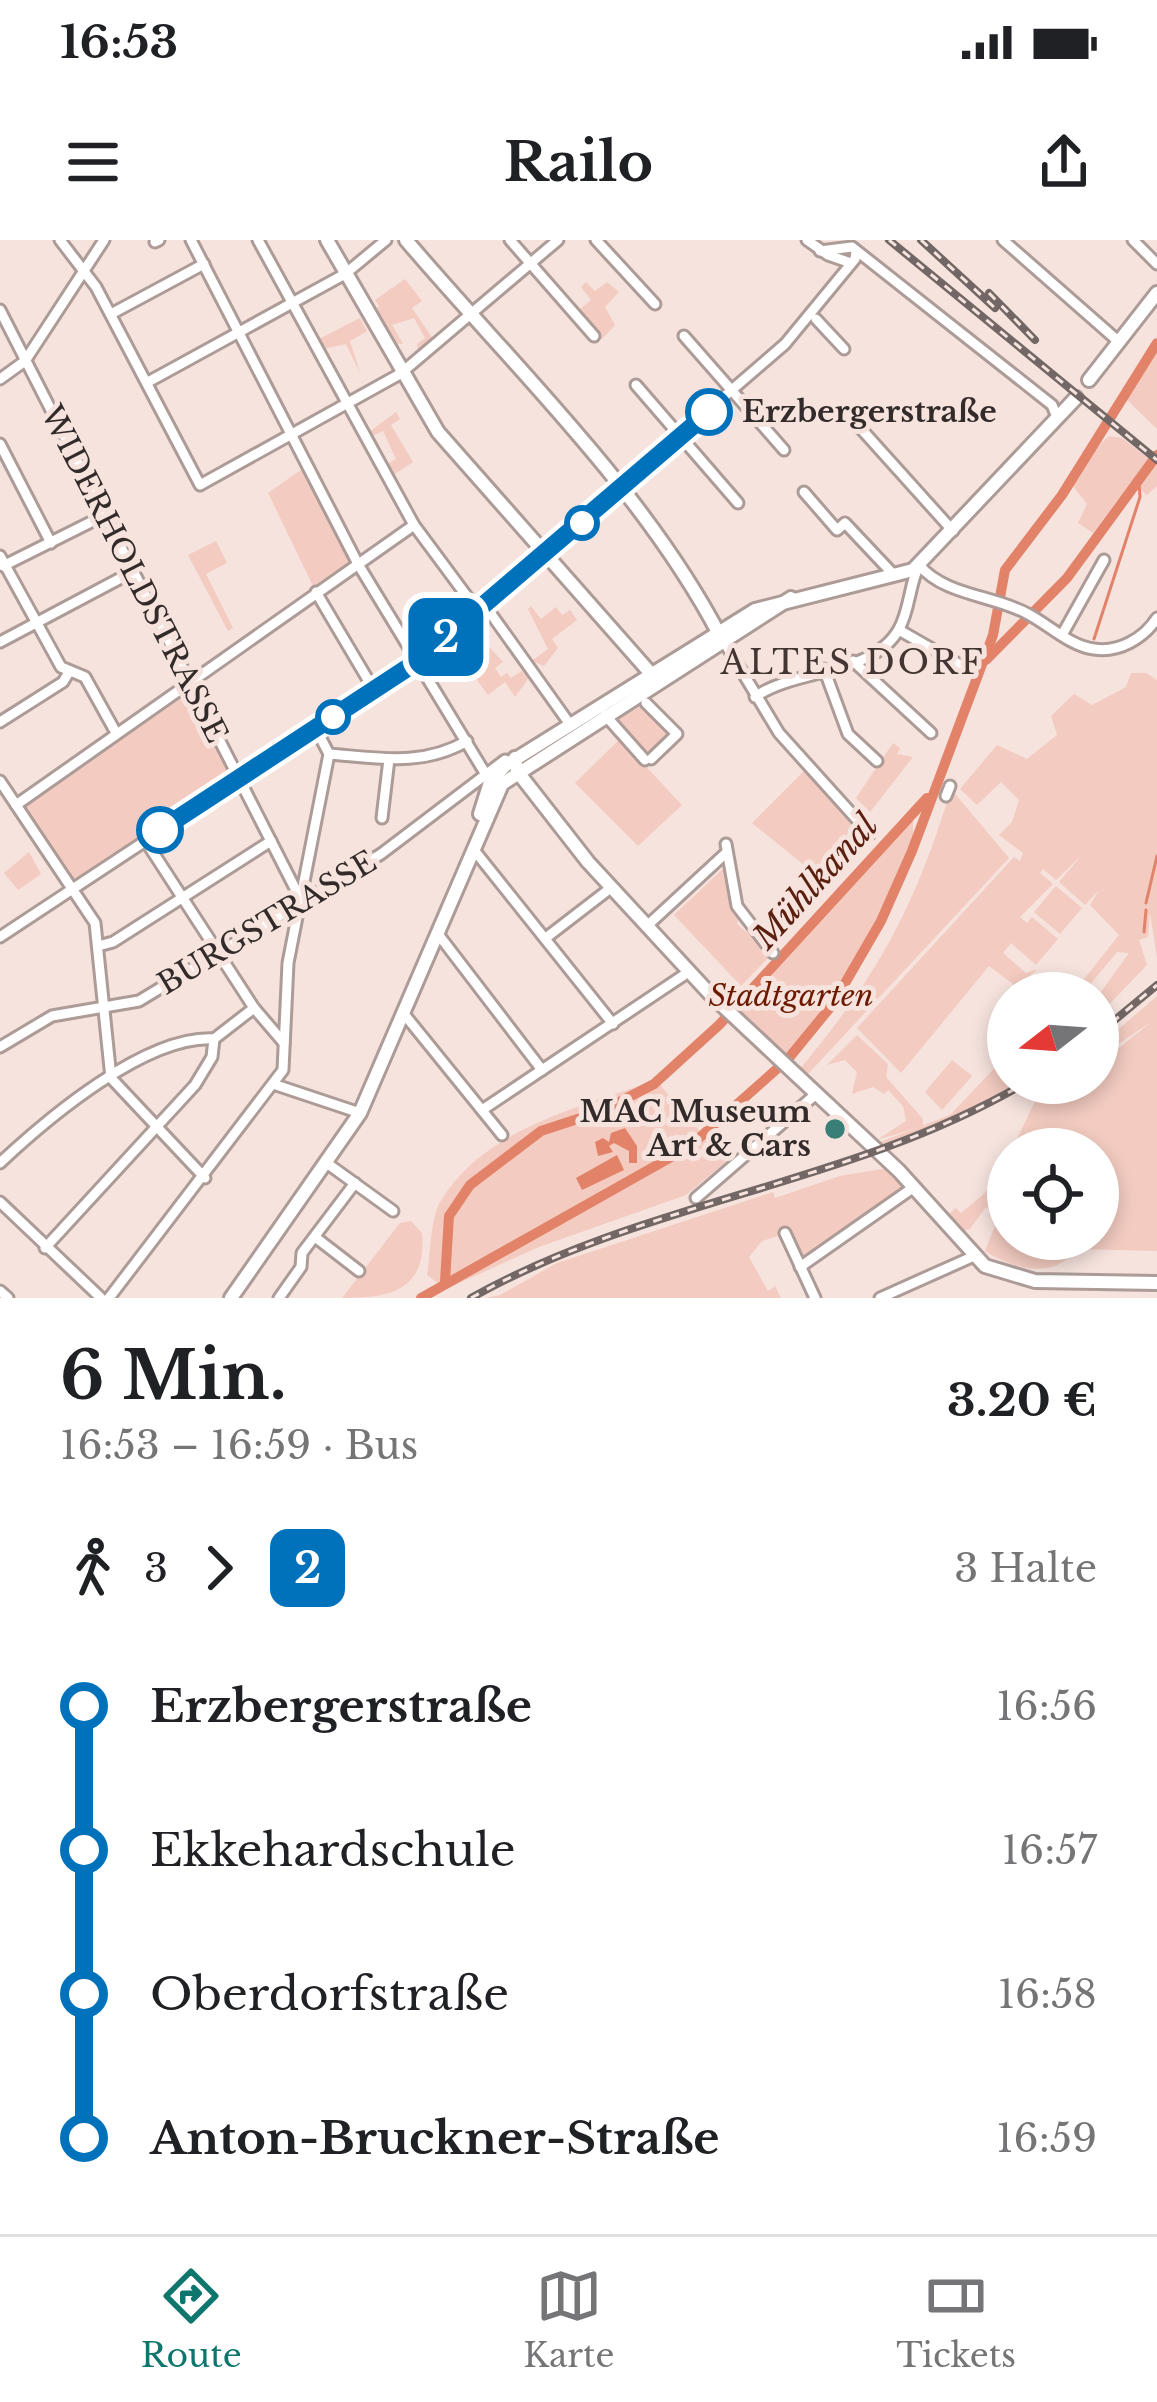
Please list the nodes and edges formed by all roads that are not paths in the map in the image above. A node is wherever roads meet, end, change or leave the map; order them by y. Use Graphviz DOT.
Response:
graph roads {
  1 [pos="60,240"];
  2 [pos="104,240"];
  3 [pos="190,240"];
  4 [pos="258,240"];
  5 [pos="327,240"];
  6 [pos="386,240"];
  7 [pos="406,240"];
  8 [pos="510,240"];
  9 [pos="558,240"];
  10 [pos="596,240"];
  11 [pos="807,240"];
  12 [pos="1133,240"];
  13 [pos="1009,242"];
  14 [pos="847,257"];
  15 [pos="530,263"];
  16 [pos="204,264"];
  17 [pos="1157,264"];
  18 [pos="84,270"];
  19 [pos="345,274"];
  20 [pos="1157,293"];
  21 [pos="293,303"];
  22 [pos="655,304"];
  23 [pos="0,310"];
  24 [pos="111,314"];
  25 [pos="469,314"];
  26 [pos="816,319"];
  27 [pos="239,332"];
  28 [pos="594,336"];
  29 [pos="684,336"];
  30 [pos="1118,341"];
  31 [pos="844,349"];
  32 [pos="26,361"];
  33 [pos="400,374"];
  34 [pos="0,379"];
  35 [pos="1089,380"];
  36 [pos="148,382"];
  37 [pos="637,385"];
  38 [pos="732,391"];
  39 [pos="1072,401"];
  40 [pos="347,404"];
  41 [pos="1052,411"];
  42 [pos="855,422"];
  43 [pos="291,435"];
  44 [pos="682,437"];
  45 [pos="0,444"];
  46 [pos="784,450"];
  47 [pos="620,490"];
  48 [pos="805,493"];
  49 [pos="737,503"];
  50 [pos="105,515"];
  51 [pos="414,525"];
  52 [pos="953,531"];
  53 [pos="51,543"];
  54 [pos="543,556"];
  55 [pos="1105,560"];
  56 [pos="2,563"];
  57 [pos="358,564"];
  58 [pos="919,566"];
  59 [pos="134,572"];
  60 [pos="894,575"];
  61 [pos="316,592"];
  62 [pos="480,607"];
  63 [pos="1157,618"];
  64 [pos="36,620"];
  65 [pos="898,630"];
  66 [pos="1153,631"];
  67 [pos="720,635"];
  68 [pos="1062,635"];
  69 [pos="0,641"];
  70 [pos="418,661"];
  71 [pos="853,661"];
  72 [pos="635,662"];
  73 [pos="824,669"];
  74 [pos="967,669"];
  75 [pos="69,672"];
  76 [pos="654,676"];
  77 [pos="188,682"];
  78 [pos="633,682"];
  79 [pos="374,690"];
  80 [pos="755,697"];
  81 [pos="646,703"];
  82 [pos="605,714"];
  83 [pos="0,722"];
  84 [pos="569,723"];
  85 [pos="316,728"];
  86 [pos="116,731"];
  87 [pos="931,733"];
  88 [pos="467,741"];
  89 [pos="329,754"];
  90 [pos="389,759"];
  91 [pos="877,761"];
  92 [pos="519,765"];
  93 [pos="487,777"];
  94 [pos="238,779"];
  95 [pos="0,781"];
  96 [pos="492,798"];
  97 [pos="16,805"];
  98 [pos="382,818"];
  99 [pos="870,834"];
  100 [pos="145,840"];
  101 [pos="271,841"];
  102 [pos="474,850"];
  103 [pos="612,887"];
  104 [pos="71,890"];
  105 [pos="183,896"];
  106 [pos="302,902"];
  107 [pos="648,925"];
  108 [pos="438,934"];
  109 [pos="0,937"];
  110 [pos="547,937"];
  111 [pos="98,946"];
  112 [pos="219,950"];
  113 [pos="773,953"];
  114 [pos="690,971"];
  115 [pos="254,1007"];
  116 [pos="103,1008"];
  117 [pos="404,1014"];
  118 [pos="613,1024"];
  119 [pos="214,1039"];
  120 [pos="285,1045"];
  121 [pos="0,1047"];
  122 [pos="542,1070"];
  123 [pos="111,1078"];
  124 [pos="276,1084"];
  125 [pos="816,1094"];
  126 [pos="482,1110"];
  127 [pos="360,1113"];
  128 [pos="157,1128"];
  129 [pos="502,1135"];
  130 [pos="0,1163"];
  131 [pos="328,1164"];
  132 [pos="205,1178"];
  133 [pos="355,1183"];
  134 [pos="914,1187"];
  135 [pos="696,1198"];
  136 [pos="0,1202"];
  137 [pos="393,1211"];
  138 [pos="785,1234"];
  139 [pos="315,1237"];
  140 [pos="45,1248"];
  141 [pos="974,1256"];
  142 [pos="800,1267"];
  143 [pos="359,1271"];
  144 [pos="1157,1283"];
  145 [pos="0,1291"];
  146 [pos="911,1293"];
  147 [pos="8,1298"];
  148 [pos="105,1298"];
  149 [pos="231,1298"];
  150 [pos="279,1298"];
  151 [pos="814,1298"];
  152 [pos="880,1298"];
  1 -- 18 [label="street"];
  2 -- 18 [label="street"];
  3 -- 16 [label="street"];
  4 -- 21 [label="street"];
  5 -- 19 [label="main road"];
  6 -- 19 [label="street"];
  7 -- 25 [label="main road"];
  8 -- 15 [label="street"];
  9 -- 15 [label="street"];
  10 -- 22 [label="street"];
  11 -- 14 [label="street"];
  12 -- 17 [label="street"];
  13 -- 30 [label="street"];
  14 -- 38 [label="street"];
  14 -- 41 [label="street"];
  15 -- 25 [label="street"];
  15 -- 28 [label="street"];
  16 -- 24 [label="street"];
  16 -- 27 [label="street"];
  18 -- 24 [label="street"];
  18 -- 32 [label="street"];
  19 -- 21 [label="street"];
  19 -- 33 [label="main road"];
  20 -- 30 [label="main road"];
  21 -- 27 [label="street"];
  21 -- 40 [label="street"];
  23 -- 32 [label="street, WIDERHOLDSTRASSE"];
  24 -- 36 [label="street"];
  25 -- 33 [label="street"];
  25 -- 47 [label="main road"];
  26 -- 31 [label="street"];
  27 -- 36 [label="street"];
  27 -- 43 [label="street"];
  29 -- 38 [label="street"];
  30 -- 35 [label="main road"];
  32 -- 34 [label="street"];
  32 -- 50 [label="street, WIDERHOLDSTRASSE"];
  33 -- 40 [label="street"];
  33 -- 54 [label="main road"];
  36 -- 43 [label="street"];
  37 -- 44 [label="street"];
  38 -- 44 [label="street"];
  38 -- 46 [label="street"];
  39 -- 41 [label="main road"];
  40 -- 43 [label="street"];
  40 -- 51 [label="street"];
  41 -- 52 [label="main road"];
  42 -- 52 [label="street"];
  43 -- 57 [label="street"];
  44 -- 47 [label="street"];
  44 -- 49 [label="street"];
  45 -- 53 [label="street"];
  47 -- 54 [label="street"];
  47 -- 67 [label="main road"];
  48 -- 60 [label="street"];
  50 -- 53 [label="street"];
  50 -- 59 [label="street, WIDERHOLDSTRASSE"];
  51 -- 57 [label="street"];
  51 -- 62 [label="street"];
  52 -- 58 [label="main road"];
  53 -- 56 [label="street"];
  54 -- 62 [label="street"];
  54 -- 72 [label="main road"];
  55 -- 68 [label="street"];
  56 -- 64 [label="street"];
  57 -- 61 [label="street"];
  57 -- 70 [label="street"];
  58 -- 60 [label="main road"];
  58 -- 65 [label="street"];
  58 -- 68 [label="street"];
  59 -- 64 [label="street"];
  59 -- 77 [label="street, WIDERHOLDSTRASSE"];
  60 -- 67 [label="main road"];
  61 -- 77 [label="street"];
  61 -- 79 [label="street"];
  62 -- 70 [label="street"];
  62 -- 84 [label="street"];
  63 -- 66 [label="street"];
  64 -- 69 [label="street"];
  64 -- 75 [label="street"];
  65 -- 71 [label="street"];
  65 -- 74 [label="street"];
  66 -- 68 [label="street"];
  67 -- 76 [label="main road"];
  67 -- 80 [label="street"];
  70 -- 79 [label="street"];
  70 -- 88 [label="street"];
  71 -- 73 [label="street"];
  71 -- 87 [label="street"];
  72 -- 76 [label="main road"];
  72 -- 78 [label="main road"];
  73 -- 80 [label="street"];
  73 -- 91 [label="street"];
  75 -- 83 [label="street"];
  75 -- 86 [label="street"];
  76 -- 78 [label="main road"];
  76 -- 82 [label="main road"];
  77 -- 86 [label="street"];
  77 -- 94 [label="street, WIDERHOLDSTRASSE"];
  78 -- 84 [label="main road"];
  79 -- 85 [label="street"];
  80 -- 99 [label="street"];
  81 -- 82 [label="street"];
  82 -- 92 [label="main road"];
  84 -- 92 [label="main road"];
  85 -- 89 [label="street"];
  85 -- 94 [label="street"];
  86 -- 97 [label="street"];
  88 -- 90 [label="street"];
  88 -- 93 [label="street"];
  89 -- 90 [label="street"];
  89 -- 106 [label="street"];
  90 -- 98 [label="street"];
  92 -- 93 [label="main road"];
  92 -- 96 [label="main road"];
  92 -- 103 [label="main road"];
  93 -- 96 [label="main road"];
  93 -- 102 [label="main road"];
  93 -- 106 [label="street, BURGSTRASSE"];
  94 -- 100 [label="street"];
  94 -- 101 [label="street, WIDERHOLDSTRASSE"];
  95 -- 97 [label="street"];
  96 -- 102 [label="main road"];
  97 -- 104 [label="street"];
  100 -- 104 [label="street"];
  100 -- 105 [label="street"];
  101 -- 105 [label="street"];
  101 -- 106 [label="street, WIDERHOLDSTRASSE"];
  102 -- 108 [label="main road"];
  102 -- 110 [label="street"];
  103 -- 107 [label="main road"];
  103 -- 110 [label="street"];
  104 -- 109 [label="street"];
  104 -- 111 [label="street"];
  105 -- 111 [label="street"];
  105 -- 112 [label="street"];
  106 -- 112 [label="street, BURGSTRASSE"];
  106 -- 120 [label="street"];
  107 -- 113 [label="street"];
  107 -- 114 [label="main road"];
  108 -- 117 [label="main road"];
  108 -- 122 [label="street"];
  110 -- 118 [label="street"];
  111 -- 116 [label="street"];
  112 -- 115 [label="street"];
  112 -- 116 [label="street, BURGSTRASSE"];
  114 -- 118 [label="street"];
  114 -- 125 [label="main road"];
  115 -- 119 [label="street"];
  115 -- 120 [label="street"];
  116 -- 121 [label="street, BURGSTRASSE"];
  116 -- 123 [label="street"];
  117 -- 126 [label="street"];
  117 -- 127 [label="main road"];
  118 -- 122 [label="street"];
  119 -- 123 [label="street"];
  119 -- 128 [label="street"];
  120 -- 124 [label="street"];
  122 -- 126 [label="street"];
  123 -- 128 [label="street"];
  123 -- 130 [label="street"];
  124 -- 127 [label="street"];
  124 -- 132 [label="street"];
  125 -- 134 [label="main road"];
  125 -- 135 [label="street"];
  126 -- 129 [label="street"];
  127 -- 131 [label="main road"];
  128 -- 132 [label="street"];
  128 -- 140 [label="street"];
  131 -- 133 [label="street"];
  131 -- 149 [label="main road"];
  132 -- 148 [label="street"];
  133 -- 137 [label="street"];
  133 -- 139 [label="street"];
  134 -- 141 [label="main road"];
  134 -- 142 [label="street"];
  136 -- 140 [label="street"];
  138 -- 142 [label="street"];
  139 -- 143 [label="street"];
  139 -- 150 [label="street"];
  140 -- 148 [label="street"];
  141 -- 144 [label="main road"];
  141 -- 146 [label="street"];
  142 -- 151 [label="street"];
  145 -- 147 [label="street"];
  146 -- 152 [label="street"];
}
